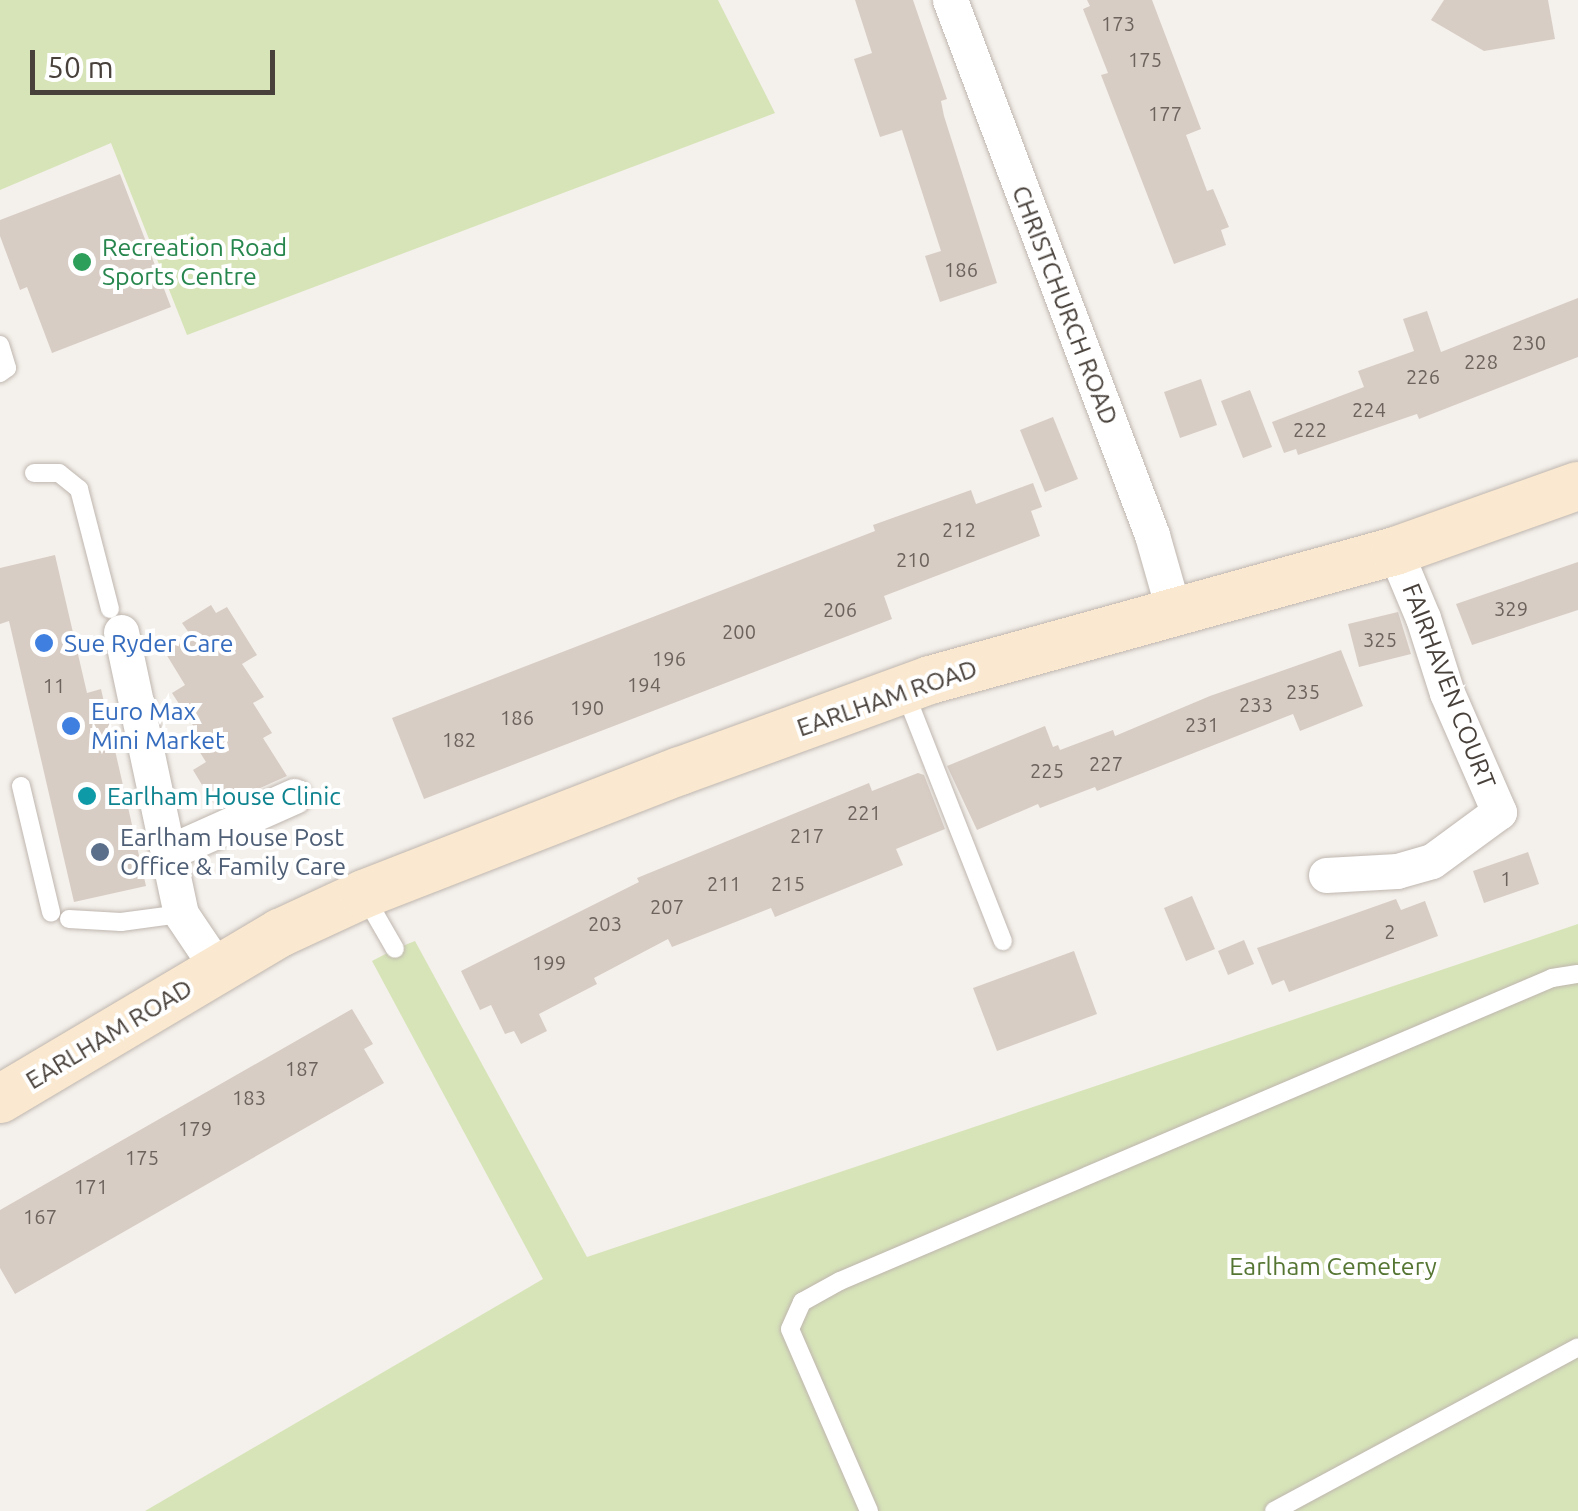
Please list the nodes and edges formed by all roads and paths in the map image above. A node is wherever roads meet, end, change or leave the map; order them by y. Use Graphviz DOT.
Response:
graph roads {
  1 [pos="950,0"];
  2 [pos="0,345"];
  3 [pos="0,373"];
  4 [pos="34,472"];
  5 [pos="1578,486"];
  6 [pos="1395,551"];
  7 [pos="1174,612"];
  8 [pos="115,621"];
  9 [pos="904,690"];
  10 [pos="21,786"];
  11 [pos="294,796"];
  12 [pos="169,852"];
  13 [pos="1326,876"];
  14 [pos="364,894"];
  15 [pos="50,912"];
  16 [pos="181,914"];
  17 [pos="69,919"];
  18 [pos="1003,941"];
  19 [pos="395,949"];
  20 [pos="218,969"];
  21 [pos="1578,974"];
  22 [pos="0,1100"];
  23 [pos="1578,1347"];
  24 [pos="870,1511"];
  25 [pos="1274,1511"];
  1 -- 7 [label="street, CHRISTCHURCH ROAD"];
  2 -- 3 [label="lane"];
  4 -- 8 [label="lane"];
  5 -- 6 [label="main road, EARLHAM ROAD"];
  6 -- 7 [label="main road, EARLHAM ROAD"];
  6 -- 13 [label="street, FAIRHAVEN COURT"];
  7 -- 9 [label="main road, EARLHAM ROAD"];
  8 -- 12 [label="street, EARLHAM ROAD"];
  9 -- 14 [label="main road, EARLHAM ROAD"];
  9 -- 18 [label="lane"];
  10 -- 15 [label="lane"];
  11 -- 12 [label="street"];
  12 -- 16 [label="street, EARLHAM ROAD"];
  14 -- 19 [label="lane"];
  14 -- 20 [label="main road, EARLHAM ROAD"];
  16 -- 17 [label="lane"];
  16 -- 20 [label="street, EARLHAM ROAD"];
  20 -- 22 [label="main road, EARLHAM ROAD"];
  21 -- 24 [label="lane"];
  23 -- 25 [label="lane"];
}
